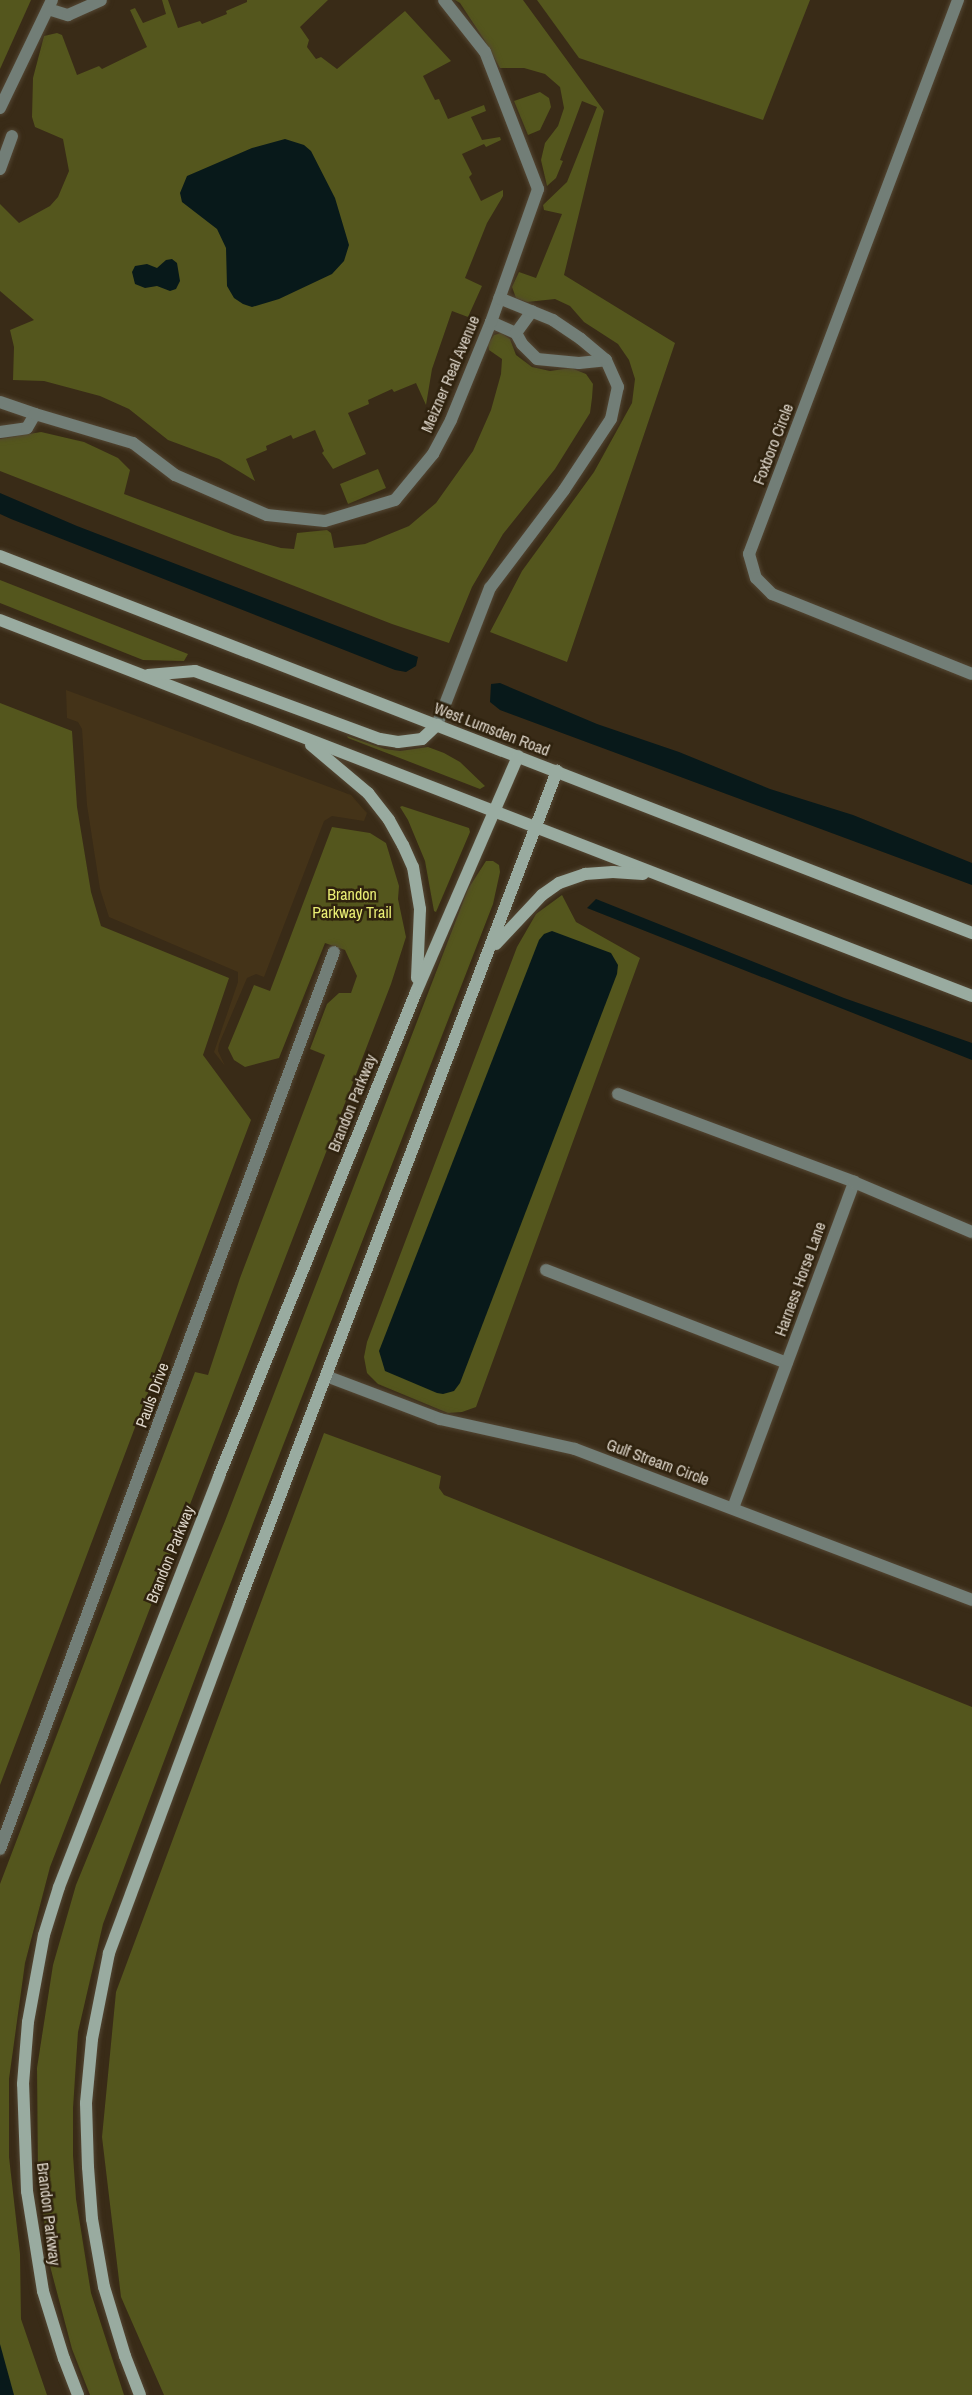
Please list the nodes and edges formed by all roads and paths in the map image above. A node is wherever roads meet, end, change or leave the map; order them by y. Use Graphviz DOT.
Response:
graph roads {
  1 [pos="100,0"];
  2 [pos="444,0"];
  3 [pos="958,0"];
  4 [pos="50,5"];
  5 [pos="1,107"];
  6 [pos="12,136"];
  7 [pos="0,169"];
  8 [pos="499,298"];
  9 [pos="532,311"];
  10 [pos="491,321"];
  11 [pos="516,333"];
  12 [pos="606,360"];
  13 [pos="0,402"];
  14 [pos="35,414"];
  15 [pos="0,432"];
  16 [pos="0,556"];
  17 [pos="0,620"];
  18 [pos="972,674"];
  19 [pos="144,676"];
  20 [pos="436,725"];
  21 [pos="300,737"];
  22 [pos="518,756"];
  23 [pos="557,771"];
  24 [pos="494,811"];
  25 [pos="536,828"];
  26 [pos="658,876"];
  27 [pos="972,933"];
  28 [pos="491,950"];
  29 [pos="334,952"];
  30 [pos="416,992"];
  31 [pos="972,996"];
  32 [pos="618,1094"];
  33 [pos="854,1182"];
  34 [pos="972,1232"];
  35 [pos="546,1270"];
  36 [pos="786,1363"];
  37 [pos="326,1376"];
  38 [pos="733,1508"];
  39 [pos="972,1600"];
  40 [pos="0,1849"];
  41 [pos="78,2395"];
  42 [pos="140,2395"];
  1 -- 4 [label="street"];
  2 -- 8 [label="street, Meizner Real Avenue"];
  3 -- 18 [label="street, Foxboro Circle"];
  4 -- 5 [label="street"];
  6 -- 7 [label="street"];
  8 -- 9 [label="street"];
  8 -- 10 [label="street, Meizner Real Avenue"];
  9 -- 11 [label="street"];
  9 -- 12 [label="street"];
  10 -- 11 [label="street"];
  10 -- 14 [label="street, Meizner Real Avenue"];
  11 -- 12 [label="street"];
  12 -- 20 [label="street"];
  13 -- 14 [label="street, Meizner Real Avenue"];
  14 -- 15 [label="street"];
  16 -- 20 [label="main road, West Lumsden Road"];
  17 -- 19 [label="main road"];
  19 -- 20 [label="main road"];
  19 -- 21 [label="main road"];
  20 -- 22 [label="main road, West Lumsden Road"];
  21 -- 24 [label="main road"];
  21 -- 30 [label="main road"];
  22 -- 23 [label="main road, West Lumsden Road"];
  22 -- 24 [label="main road, Brandon Parkway"];
  23 -- 25 [label="main road"];
  23 -- 27 [label="main road, West Lumsden Road"];
  24 -- 25 [label="main road"];
  24 -- 30 [label="main road, Brandon Parkway"];
  25 -- 26 [label="main road"];
  25 -- 28 [label="main road"];
  26 -- 28 [label="main road"];
  26 -- 31 [label="main road"];
  28 -- 37 [label="main road"];
  29 -- 40 [label="street, Pauls Drive"];
  30 -- 41 [label="main road, Brandon Parkway"];
  32 -- 33 [label="street"];
  33 -- 34 [label="street"];
  33 -- 36 [label="street, Harness Horse Lane"];
  35 -- 36 [label="street"];
  36 -- 38 [label="street, Harness Horse Lane"];
  37 -- 38 [label="street, Gulf Stream Circle"];
  37 -- 42 [label="main road"];
  38 -- 39 [label="street, Gulf Stream Circle"];
}
